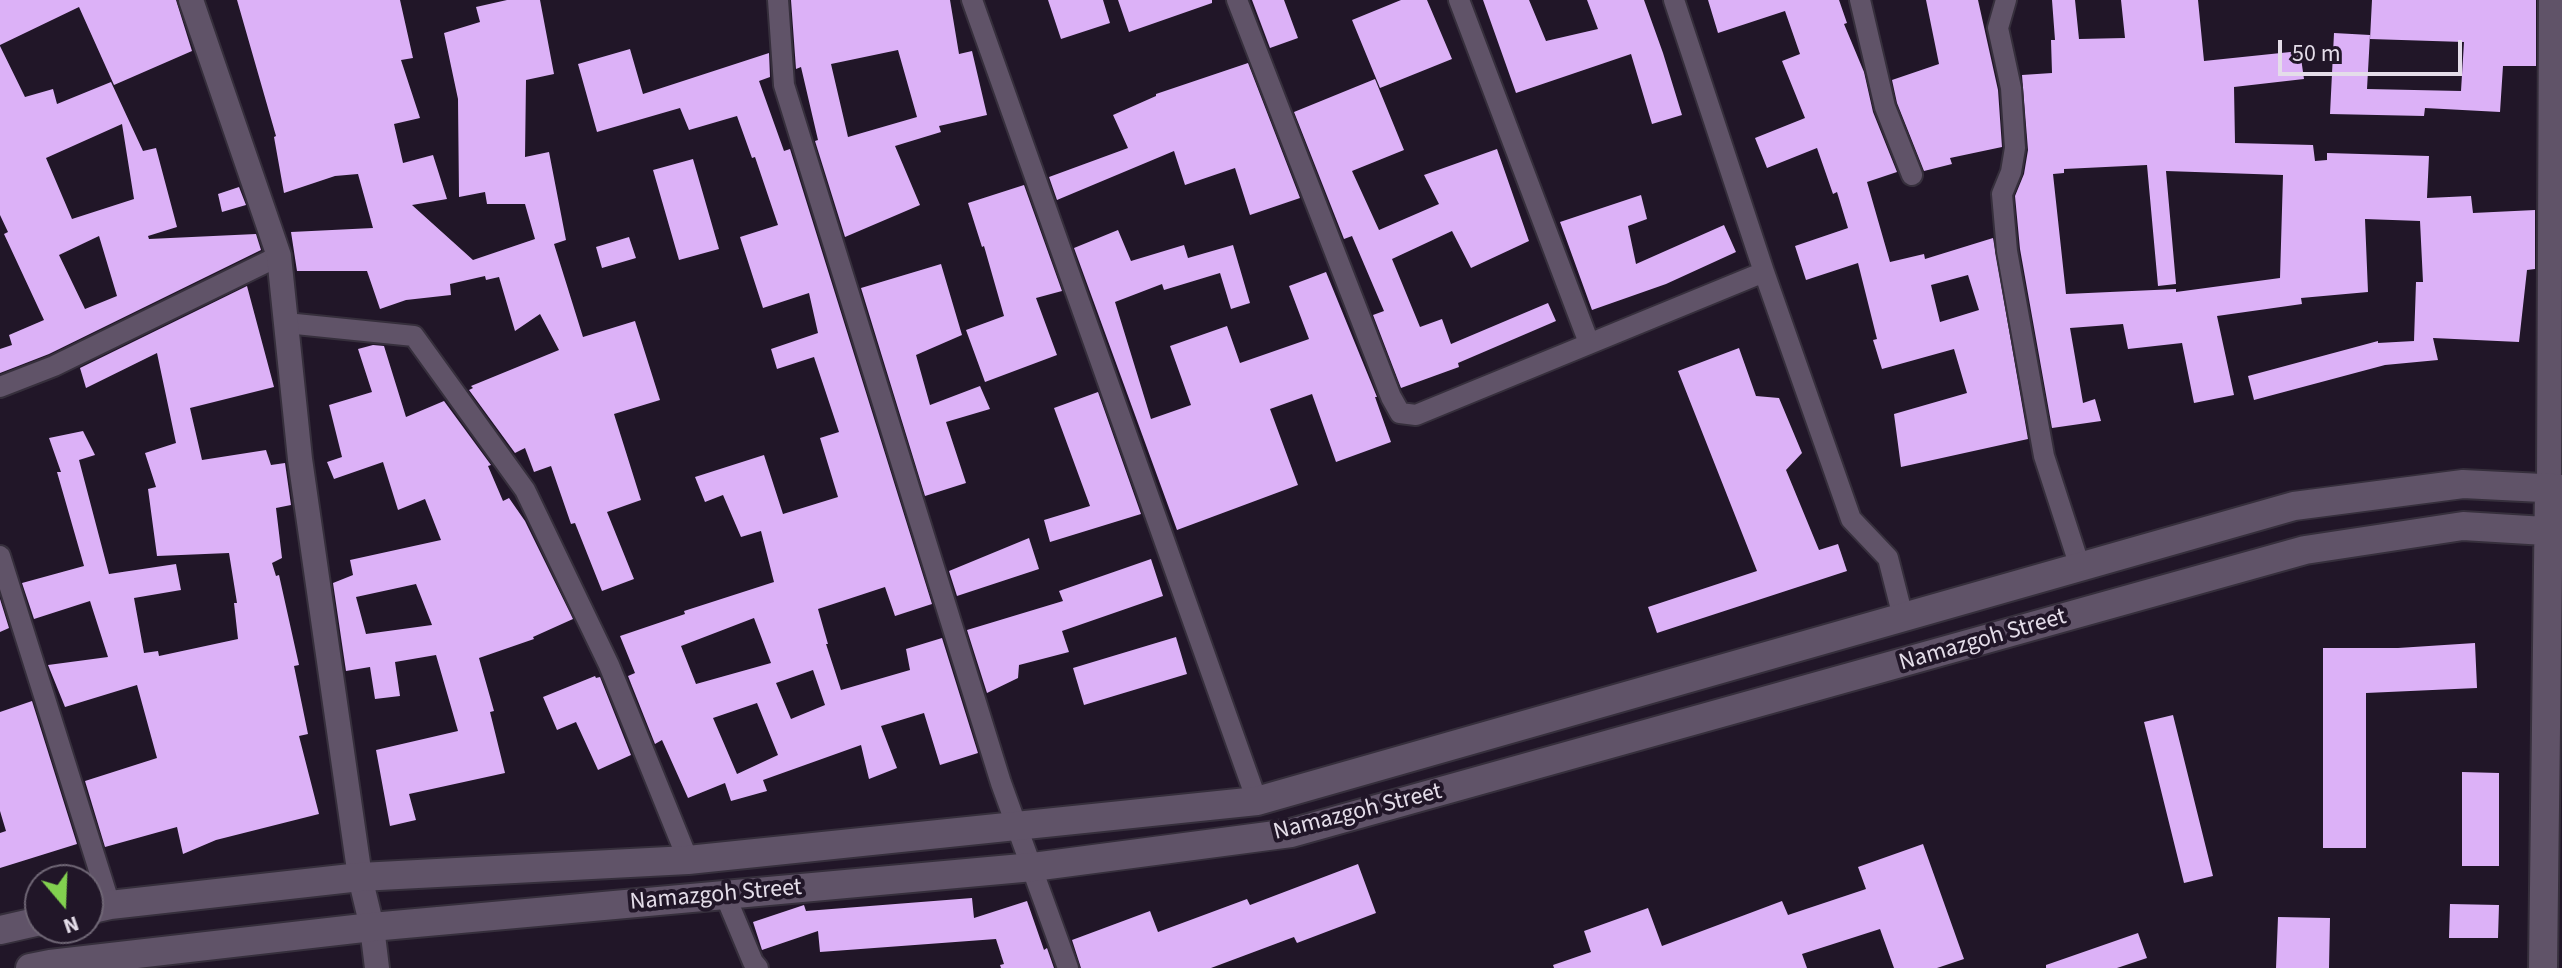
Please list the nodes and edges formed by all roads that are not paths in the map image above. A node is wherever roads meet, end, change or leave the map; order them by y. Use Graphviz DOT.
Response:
graph roads {
  1 [pos="191,0"];
  2 [pos="778,0"];
  3 [pos="972,0"];
  4 [pos="1237,0"];
  5 [pos="1459,0"];
  6 [pos="1674,0"];
  7 [pos="1860,0"];
  8 [pos="2006,0"];
  9 [pos="2551,0"];
  10 [pos="1912,175"];
  11 [pos="279,256"];
  12 [pos="1764,272"];
  13 [pos="286,323"];
  14 [pos="1589,343"];
  15 [pos="0,387"];
  16 [pos="2556,488"];
  17 [pos="2555,530"];
  18 [pos="0,556"];
  19 [pos="2080,567"];
  20 [pos="1903,617"];
  21 [pos="1257,801"];
  22 [pos="1016,827"];
  23 [pos="688,860"];
  24 [pos="87,864"];
  25 [pos="1033,867"];
  26 [pos="360,877"];
  27 [pos="725,895"];
  28 [pos="104,906"];
  29 [pos="24,925"];
  30 [pos="372,927"];
  31 [pos="0,930"];
  32 [pos="30,968"];
  33 [pos="377,968"];
  34 [pos="758,968"];
  35 [pos="1068,968"];
  36 [pos="2543,968"];
  1 -- 11 [label="street"];
  2 -- 22 [label="street"];
  3 -- 21 [label="street"];
  4 -- 14 [label="street"];
  5 -- 14 [label="street"];
  6 -- 12 [label="street"];
  7 -- 10 [label="street"];
  8 -- 19 [label="street"];
  9 -- 16 [label="street"];
  11 -- 13 [label="street"];
  11 -- 15 [label="street"];
  12 -- 14 [label="street"];
  12 -- 20 [label="street"];
  13 -- 23 [label="street"];
  13 -- 26 [label="street"];
  16 -- 17 [label="main road"];
  16 -- 19 [label="main road, Namazgoh Street"];
  17 -- 25 [label="main road, Namazgoh Street"];
  17 -- 36 [label="main road"];
  18 -- 24 [label="street"];
  19 -- 20 [label="main road, Namazgoh Street"];
  20 -- 21 [label="main road, Namazgoh Street"];
  21 -- 22 [label="main road, Namazgoh Street"];
  22 -- 23 [label="main road, Namazgoh Street"];
  22 -- 25 [label="street"];
  23 -- 26 [label="main road, Namazgoh Street"];
  25 -- 27 [label="main road, Namazgoh Street"];
  25 -- 35 [label="street"];
  26 -- 28 [label="main road, Namazgoh Street"];
  26 -- 30 [label="street"];
  27 -- 30 [label="main road, Namazgoh Street"];
  27 -- 34 [label="street"];
  29 -- 31 [label="main road"];
  30 -- 32 [label="main road, Namazgoh Street"];
  30 -- 33 [label="street"];
}
